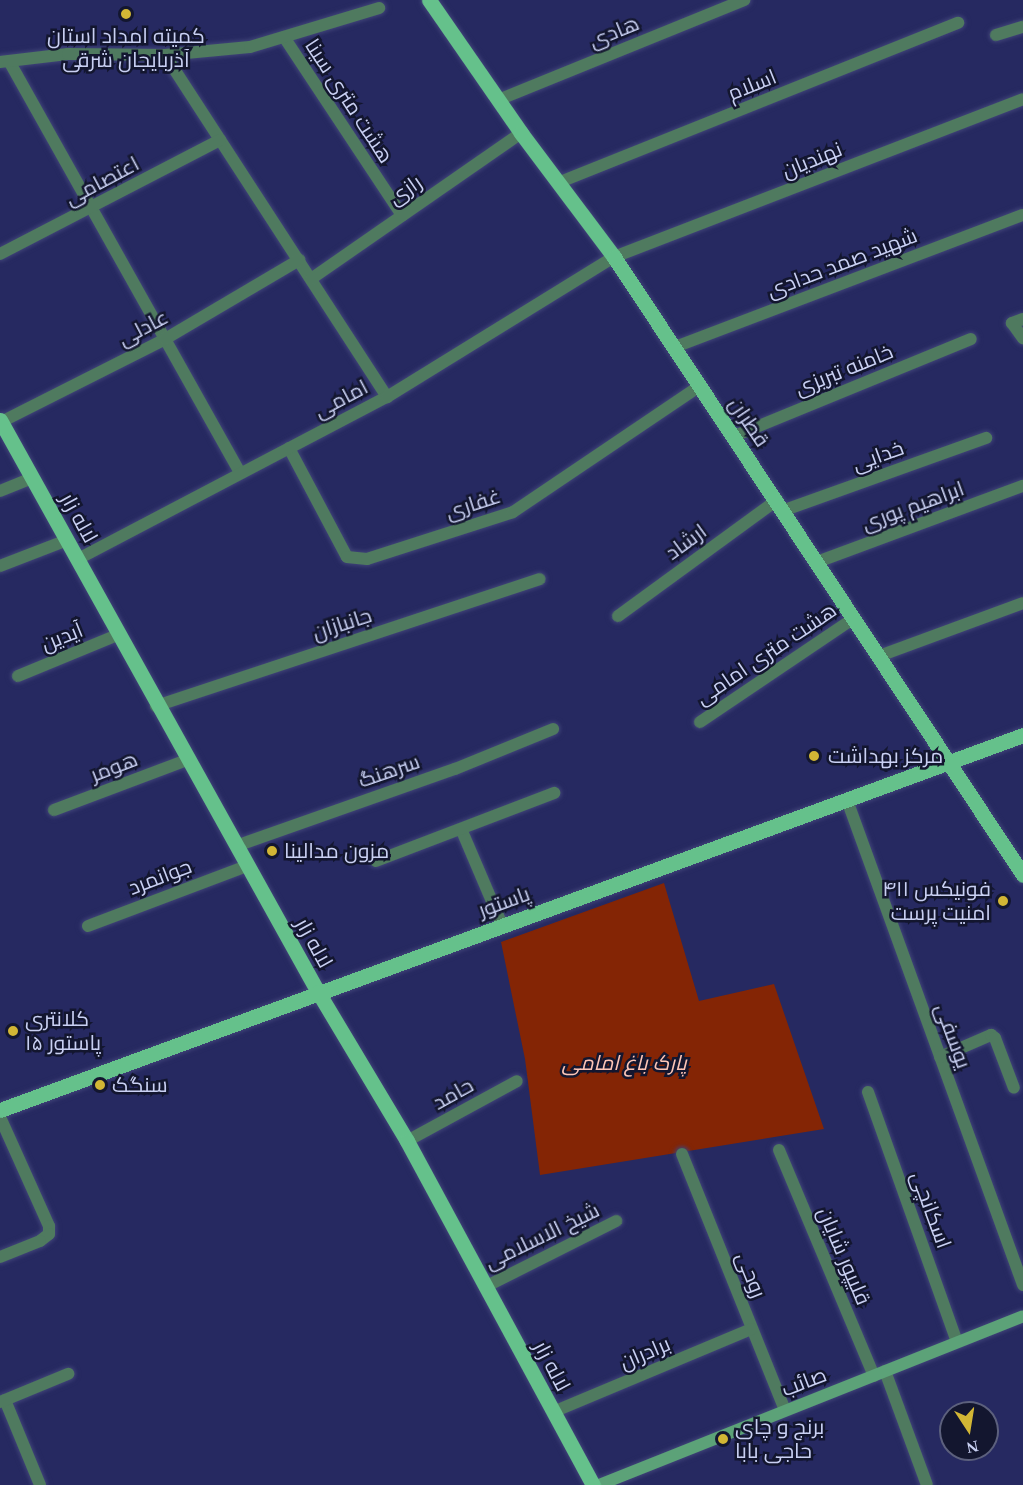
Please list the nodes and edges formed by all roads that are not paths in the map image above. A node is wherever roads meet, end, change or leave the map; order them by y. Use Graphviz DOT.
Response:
graph roads {
  1 [pos="429,0"];
  2 [pos="744,0"];
  3 [pos="379,8"];
  4 [pos="958,23"];
  5 [pos="1023,27"];
  6 [pos="996,35"];
  7 [pos="284,37"];
  8 [pos="165,55"];
  9 [pos="5,62"];
  10 [pos="1023,99"];
  11 [pos="498,100"];
  12 [pos="521,133"];
  13 [pos="220,140"];
  14 [pos="560,182"];
  15 [pos="92,209"];
  16 [pos="402,215"];
  17 [pos="1023,215"];
  18 [pos="0,254"];
  19 [pos="614,257"];
  20 [pos="299,260"];
  21 [pos="311,279"];
  22 [pos="1023,319"];
  23 [pos="1023,338"];
  24 [pos="165,339"];
  25 [pos="971,339"];
  26 [pos="675,347"];
  27 [pos="699,386"];
  28 [pos="387,397"];
  29 [pos="1,421"];
  30 [pos="732,437"];
  31 [pos="986,438"];
  32 [pos="289,448"];
  33 [pos="240,473"];
  34 [pos="32,478"];
  35 [pos="1023,486"];
  36 [pos="0,491"];
  37 [pos="779,506"];
  38 [pos="67,540"];
  39 [pos="78,559"];
  40 [pos="817,562"];
  41 [pos="0,566"];
  42 [pos="539,579"];
  43 [pos="1023,603"];
  44 [pos="618,616"];
  45 [pos="854,618"];
  46 [pos="120,634"];
  47 [pos="879,656"];
  48 [pos="18,676"];
  49 [pos="156,706"];
  50 [pos="700,722"];
  51 [pos="553,729"];
  52 [pos="1023,735"];
  53 [pos="187,760"];
  54 [pos="950,763"];
  55 [pos="554,793"];
  56 [pos="847,800"];
  57 [pos="54,810"];
  58 [pos="462,831"];
  59 [pos="236,846"];
  60 [pos="376,861"];
  61 [pos="247,866"];
  62 [pos="1023,875"];
  63 [pos="502,925"];
  64 [pos="88,926"];
  65 [pos="318,992"];
  66 [pos="940,1057"];
  67 [pos="517,1081"];
  68 [pos="1014,1088"];
  69 [pos="868,1092"];
  70 [pos="0,1110"];
  71 [pos="0,1117"];
  72 [pos="407,1141"];
  73 [pos="779,1150"];
  74 [pos="682,1154"];
  75 [pos="616,1221"];
  76 [pos="0,1257"];
  77 [pos="1023,1285"];
  78 [pos="485,1287"];
  79 [pos="1023,1316"];
  80 [pos="751,1329"];
  81 [pos="957,1342"];
  82 [pos="68,1374"];
  83 [pos="879,1374"];
  84 [pos="3,1401"];
  85 [pos="785,1410"];
  86 [pos="553,1412"];
  87 [pos="40,1485"];
  88 [pos="593,1485"];
  89 [pos="599,1485"];
  90 [pos="927,1485"];
  1 -- 11 [label="main road, قطران"];
  2 -- 11 [label="street, هادی"];
  3 -- 7 [label="street"];
  4 -- 14 [label="street, اسلام"];
  5 -- 6 [label="street"];
  7 -- 8 [label="street"];
  7 -- 16 [label="street, هشت متری سینا"];
  8 -- 9 [label="street"];
  8 -- 13 [label="street"];
  9 -- 15 [label="street"];
  10 -- 19 [label="street, نهندیان"];
  11 -- 12 [label="main road, قطران"];
  12 -- 14 [label="main road, قطران"];
  12 -- 16 [label="street, رازی"];
  13 -- 15 [label="street, اعتصامی"];
  13 -- 20 [label="street"];
  14 -- 19 [label="main road, قطران"];
  15 -- 18 [label="street, اعتصامی"];
  15 -- 24 [label="street"];
  16 -- 21 [label="street, رازی"];
  17 -- 26 [label="street, شهید صمد حدادی"];
  19 -- 26 [label="main road, قطران"];
  19 -- 28 [label="street, امامی"];
  20 -- 21 [label="street"];
  20 -- 24 [label="street, عادلی"];
  21 -- 28 [label="street"];
  22 -- 23 [label="street"];
  24 -- 29 [label="street, عادلی"];
  24 -- 33 [label="street"];
  25 -- 30 [label="street, خامنه تبریزی"];
  26 -- 27 [label="main road, قطران"];
  27 -- 30 [label="main road, قطران"];
  27 -- 32 [label="street, غفاری"];
  28 -- 32 [label="street, امامی"];
  29 -- 34 [label="main road, لاله زار"];
  30 -- 37 [label="main road, قطران"];
  31 -- 37 [label="street, خدایی"];
  32 -- 33 [label="street, امامی"];
  33 -- 39 [label="street, امامی"];
  34 -- 36 [label="street"];
  34 -- 38 [label="main road, لاله زار"];
  35 -- 40 [label="street, ابراهیم پوری"];
  37 -- 40 [label="main road, قطران"];
  37 -- 44 [label="street, ارشاد"];
  38 -- 39 [label="main road, لاله زار"];
  38 -- 41 [label="street"];
  39 -- 46 [label="main road, لاله زار"];
  40 -- 45 [label="main road, قطران"];
  42 -- 49 [label="street, جانبازان"];
  43 -- 47 [label="street"];
  45 -- 47 [label="main road, قطران"];
  45 -- 50 [label="street, هشت متری امامی"];
  46 -- 48 [label="street, آیدین"];
  46 -- 49 [label="main road, لاله زار"];
  47 -- 54 [label="main road, قطران"];
  49 -- 53 [label="main road, لاله زار"];
  51 -- 59 [label="street, سرهنگ"];
  52 -- 54 [label="main road, پاستور"];
  53 -- 57 [label="street, هومر"];
  53 -- 59 [label="main road, لاله زار"];
  54 -- 56 [label="main road, پاستور"];
  54 -- 62 [label="main road, قطران"];
  55 -- 58 [label="street"];
  56 -- 63 [label="main road, پاستور"];
  56 -- 66 [label="street, یوسفی"];
  58 -- 60 [label="street"];
  58 -- 63 [label="street"];
  59 -- 61 [label="main road, لاله زار"];
  61 -- 64 [label="street, جوانمرد"];
  61 -- 65 [label="main road, لاله زار"];
  63 -- 65 [label="main road, پاستور"];
  65 -- 70 [label="main road, پاستور"];
  65 -- 72 [label="main road, لاله زار"];
  66 -- 68 [label="street"];
  66 -- 77 [label="street, یوسفی"];
  67 -- 72 [label="street, حامد"];
  69 -- 81 [label="street, اسکانچی"];
  71 -- 76 [label="street"];
  72 -- 78 [label="main road, لاله زار"];
  73 -- 83 [label="street, قلیپور شایان"];
  74 -- 80 [label="street, روحی"];
  75 -- 78 [label="street, شیخ الاسلامی"];
  78 -- 86 [label="main road, لاله زار"];
  79 -- 81 [label="main road, صائب"];
  80 -- 85 [label="street, روحی"];
  80 -- 86 [label="street, برادران"];
  81 -- 83 [label="main road, صائب"];
  82 -- 84 [label="street"];
  83 -- 85 [label="main road, صائب"];
  83 -- 90 [label="street, قلیپور شایان"];
  84 -- 87 [label="street"];
  85 -- 89 [label="main road, صائب"];
  86 -- 88 [label="main road, لاله زار"];
}
